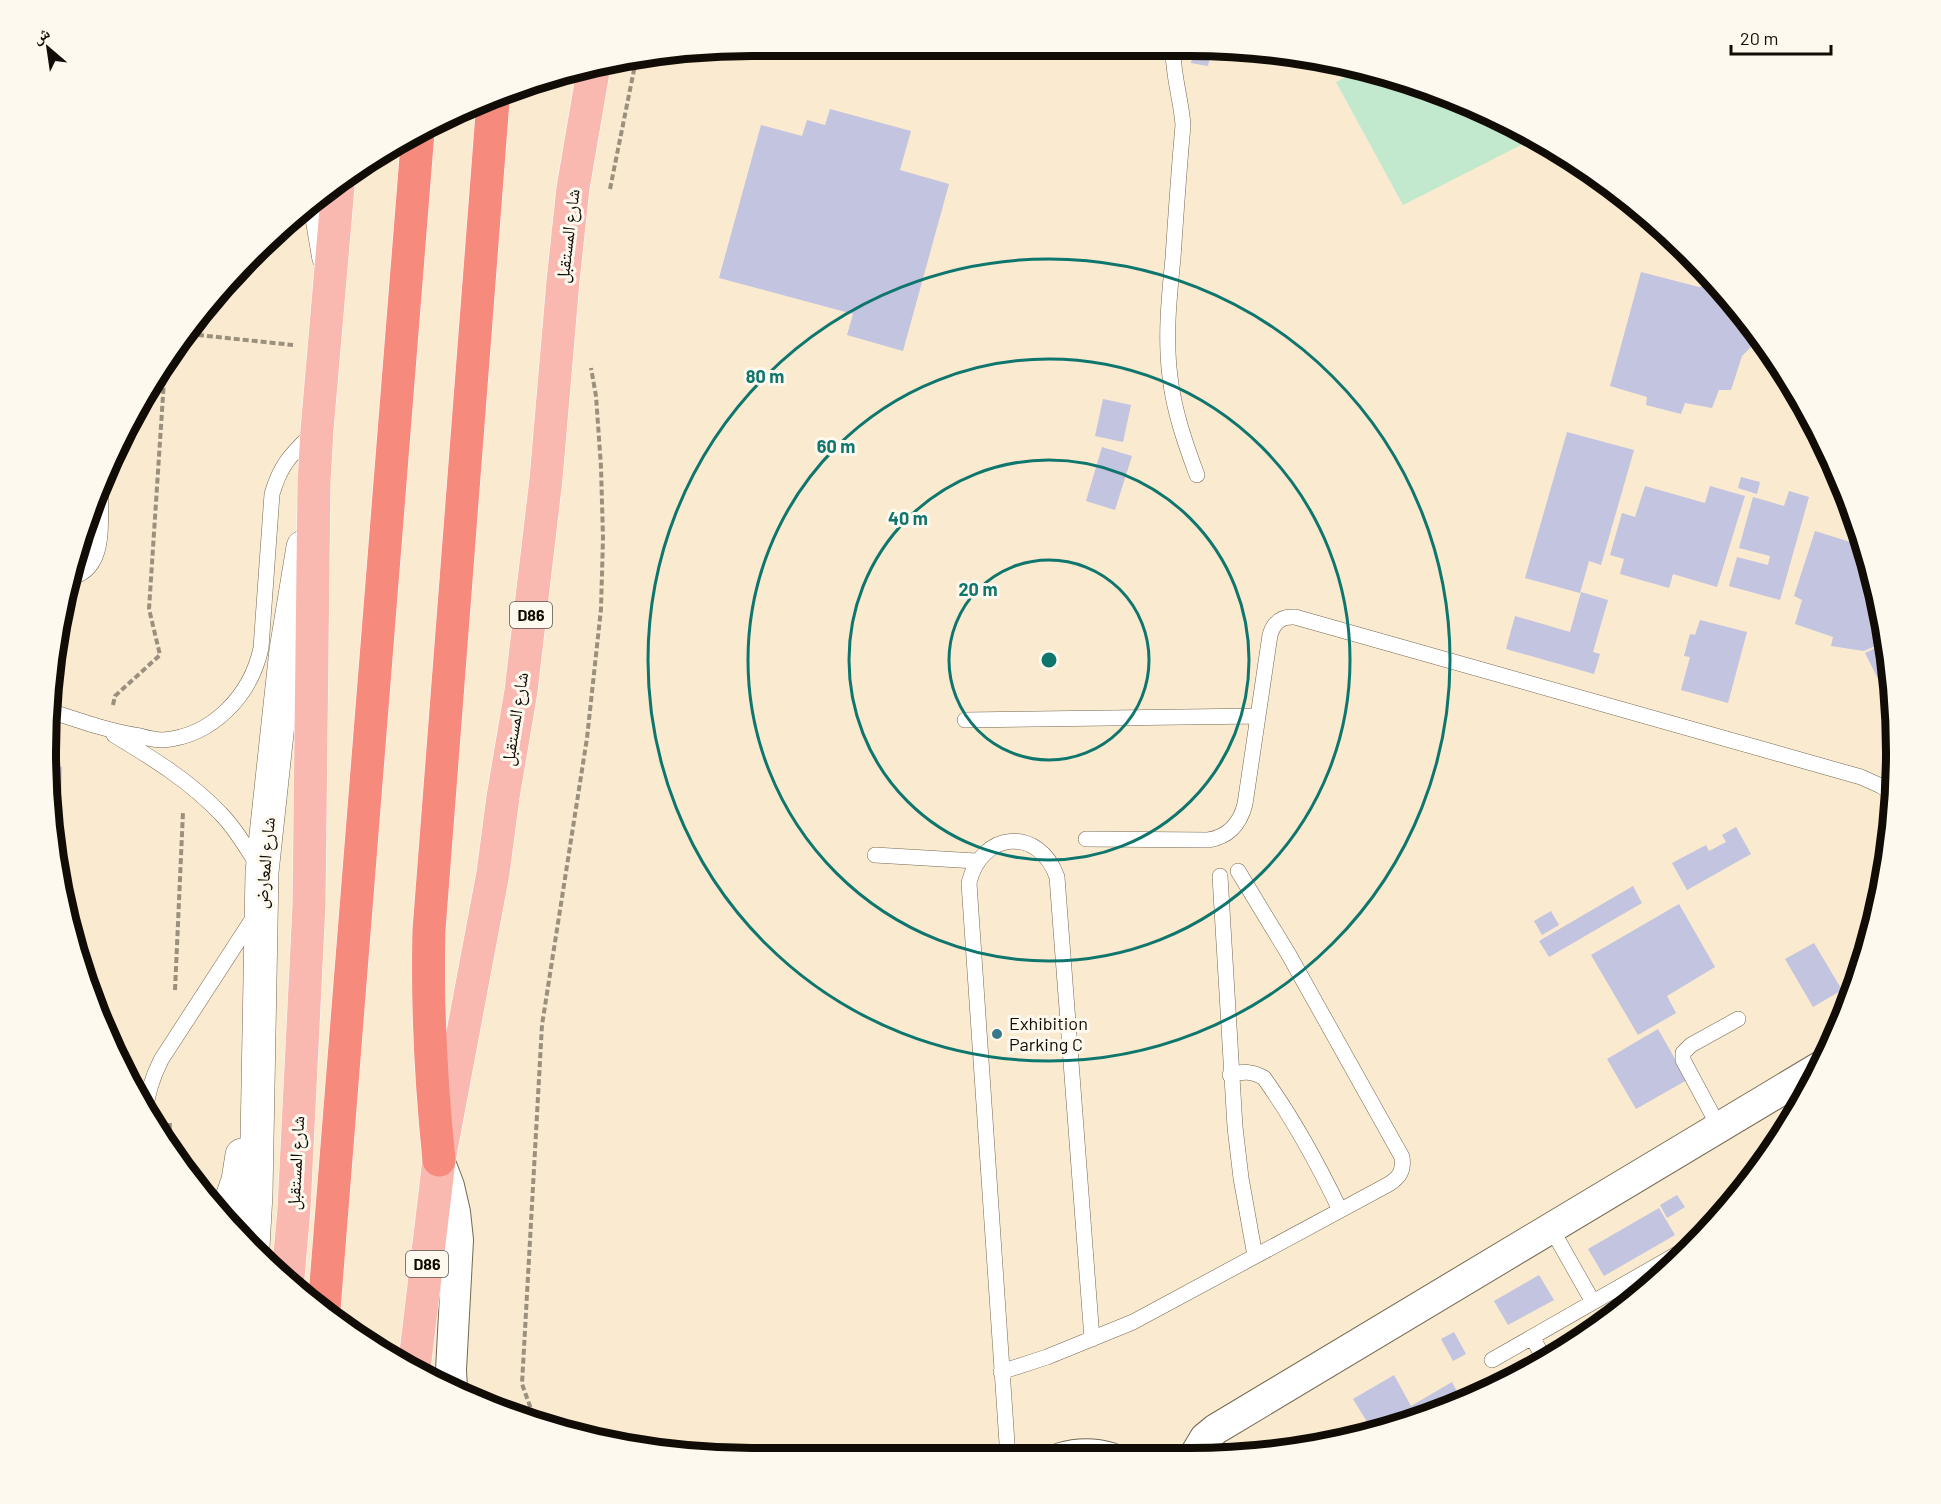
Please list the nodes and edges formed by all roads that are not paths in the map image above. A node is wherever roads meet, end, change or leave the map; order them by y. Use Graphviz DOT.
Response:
graph roads {
  1 [pos="1173,56"];
  2 [pos="593,74"];
  3 [pos="493,106"];
  4 [pos="417,142"];
  5 [pos="337,192"];
  6 [pos="312,212"];
  7 [pos="327,305"];
  8 [pos="317,430"];
  9 [pos="1197,475"];
  10 [pos="314,483"];
  11 [pos="100,507"];
  12 [pos="79,574"];
  13 [pos="57,713"];
  14 [pos="1258,716"];
  15 [pos="965,720"];
  16 [pos="106,730"];
  17 [pos="1861,777"];
  18 [pos="1885,778"];
  19 [pos="1884,788"];
  20 [pos="1086,839"];
  21 [pos="875,855"];
  22 [pos="976,861"];
  23 [pos="1238,871"];
  24 [pos="262,872"];
  25 [pos="1220,876"];
  26 [pos="260,908"];
  27 [pos="1738,1019"];
  28 [pos="258,1074"];
  29 [pos="1230,1075"];
  30 [pos="1804,1078"];
  31 [pos="147,1097"];
  32 [pos="1719,1126"];
  33 [pos="439,1160"];
  34 [pos="228,1210"];
  35 [pos="1340,1210"];
  36 [pos="1551,1228"];
  37 [pos="253,1237"];
  38 [pos="1255,1256"];
  39 [pos="1662,1263"];
  40 [pos="288,1272"];
  41 [pos="325,1302"];
  42 [pos="1593,1302"];
  43 [pos="1532,1337"];
  44 [pos="1092,1340"];
  45 [pos="1541,1353"];
  46 [pos="1492,1360"];
  47 [pos="415,1361"];
  48 [pos="1001,1372"];
  49 [pos="452,1380"];
  50 [pos="1007,1448"];
  51 [pos="1199,1448"];
  1 -- 9 [label="lane"];
  2 -- 33 [label="main road, شارع المستقبل / D86"];
  3 -- 33 [label="highway"];
  4 -- 41 [label="highway"];
  5 -- 7 [label="main road, شارع المستقبل"];
  6 -- 7 [label="lane"];
  7 -- 8 [label="main road, شارع المستقبل"];
  8 -- 10 [label="main road, شارع المستقبل"];
  8 -- 16 [label="lane"];
  10 -- 24 [label="street, شارع المعارض"];
  10 -- 40 [label="main road, شارع المستقبل"];
  11 -- 12 [label="lane"];
  13 -- 16 [label="lane"];
  14 -- 15 [label="lane"];
  14 -- 17 [label="lane"];
  14 -- 20 [label="lane"];
  16 -- 24 [label="lane"];
  17 -- 18 [label="lane"];
  17 -- 19 [label="lane"];
  21 -- 22 [label="lane"];
  22 -- 44 [label="lane"];
  22 -- 48 [label="lane"];
  23 -- 35 [label="lane"];
  24 -- 26 [label="street, شارع المعارض"];
  25 -- 29 [label="lane"];
  26 -- 28 [label="street, شارع المعارض"];
  26 -- 31 [label="lane"];
  27 -- 32 [label="lane"];
  28 -- 34 [label="street"];
  28 -- 37 [label="street, شارع المعارض"];
  29 -- 35 [label="lane"];
  29 -- 38 [label="lane"];
  30 -- 32 [label="street"];
  32 -- 36 [label="street"];
  33 -- 47 [label="main road, شارع المستقبل / D86"];
  33 -- 49 [label="street"];
  35 -- 38 [label="lane"];
  36 -- 42 [label="lane"];
  36 -- 51 [label="street"];
  38 -- 44 [label="lane"];
  39 -- 42 [label="lane"];
  42 -- 43 [label="lane"];
  43 -- 45 [label="lane"];
  43 -- 46 [label="lane"];
  44 -- 48 [label="lane"];
  48 -- 50 [label="lane"];
}
